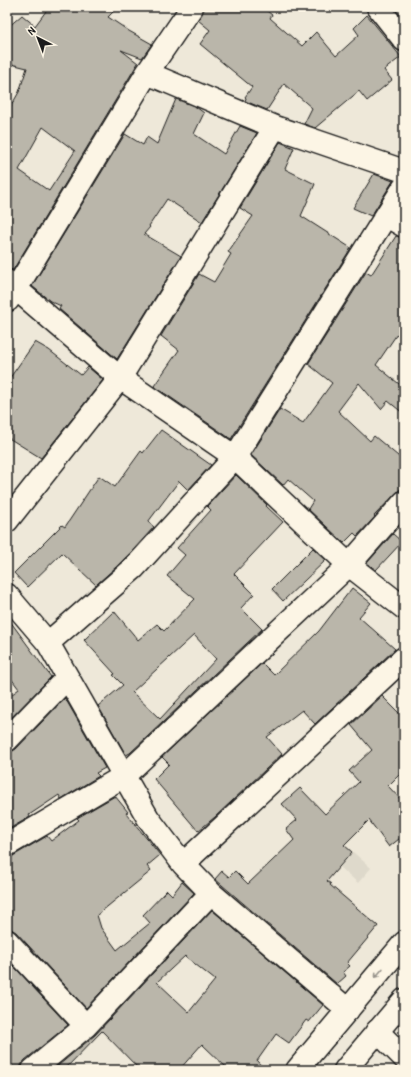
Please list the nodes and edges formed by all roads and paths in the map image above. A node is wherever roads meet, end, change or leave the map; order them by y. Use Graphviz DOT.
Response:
graph roads {
  1 [pos="192,7"];
  2 [pos="378,7"];
  3 [pos="403,36"];
  4 [pos="147,73"];
  5 [pos="275,127"];
  6 [pos="404,171"];
  7 [pos="404,187"];
  8 [pos="395,221"];
  9 [pos="10,290"];
  10 [pos="120,378"];
  11 [pos="235,457"];
  12 [pos="404,502"];
  13 [pos="7,521"];
  14 [pos="349,565"];
  15 [pos="7,595"];
  16 [pos="404,608"];
  17 [pos="48,643"];
  18 [pos="404,658"];
  19 [pos="66,678"];
  20 [pos="7,740"];
  21 [pos="124,776"];
  22 [pos="7,846"];
  23 [pos="183,864"];
  24 [pos="211,893"];
  25 [pos="7,942"];
  26 [pos="404,943"];
  27 [pos="404,1000"];
  28 [pos="348,1010"];
  29 [pos="86,1026"];
  30 [pos="377,1031"];
  31 [pos="404,1058"];
  32 [pos="33,1070"];
  33 [pos="297,1070"];
  34 [pos="345,1070"];
  1 -- 4 [label="street"];
  2 -- 3 [label="street"];
  4 -- 5 [label="street"];
  4 -- 9 [label="street"];
  5 -- 6 [label="street"];
  5 -- 10 [label="street"];
  7 -- 8 [label="street"];
  8 -- 11 [label="street"];
  9 -- 10 [label="street"];
  10 -- 11 [label="street"];
  10 -- 13 [label="street"];
  11 -- 14 [label="street"];
  11 -- 17 [label="street"];
  12 -- 14 [label="street"];
  14 -- 16 [label="street"];
  14 -- 21 [label="street"];
  15 -- 17 [label="street"];
  17 -- 19 [label="street"];
  18 -- 23 [label="street"];
  19 -- 20 [label="street"];
  19 -- 21 [label="street"];
  21 -- 22 [label="street"];
  21 -- 23 [label="street"];
  23 -- 24 [label="street"];
  24 -- 28 [label="street"];
  24 -- 29 [label="street"];
  25 -- 29 [label="street"];
  26 -- 28 [label="street, one-way"];
  27 -- 30 [label="street"];
  28 -- 33 [label="street"];
  29 -- 32 [label="street"];
  30 -- 31 [label="street"];
  30 -- 34 [label="street"];
}
